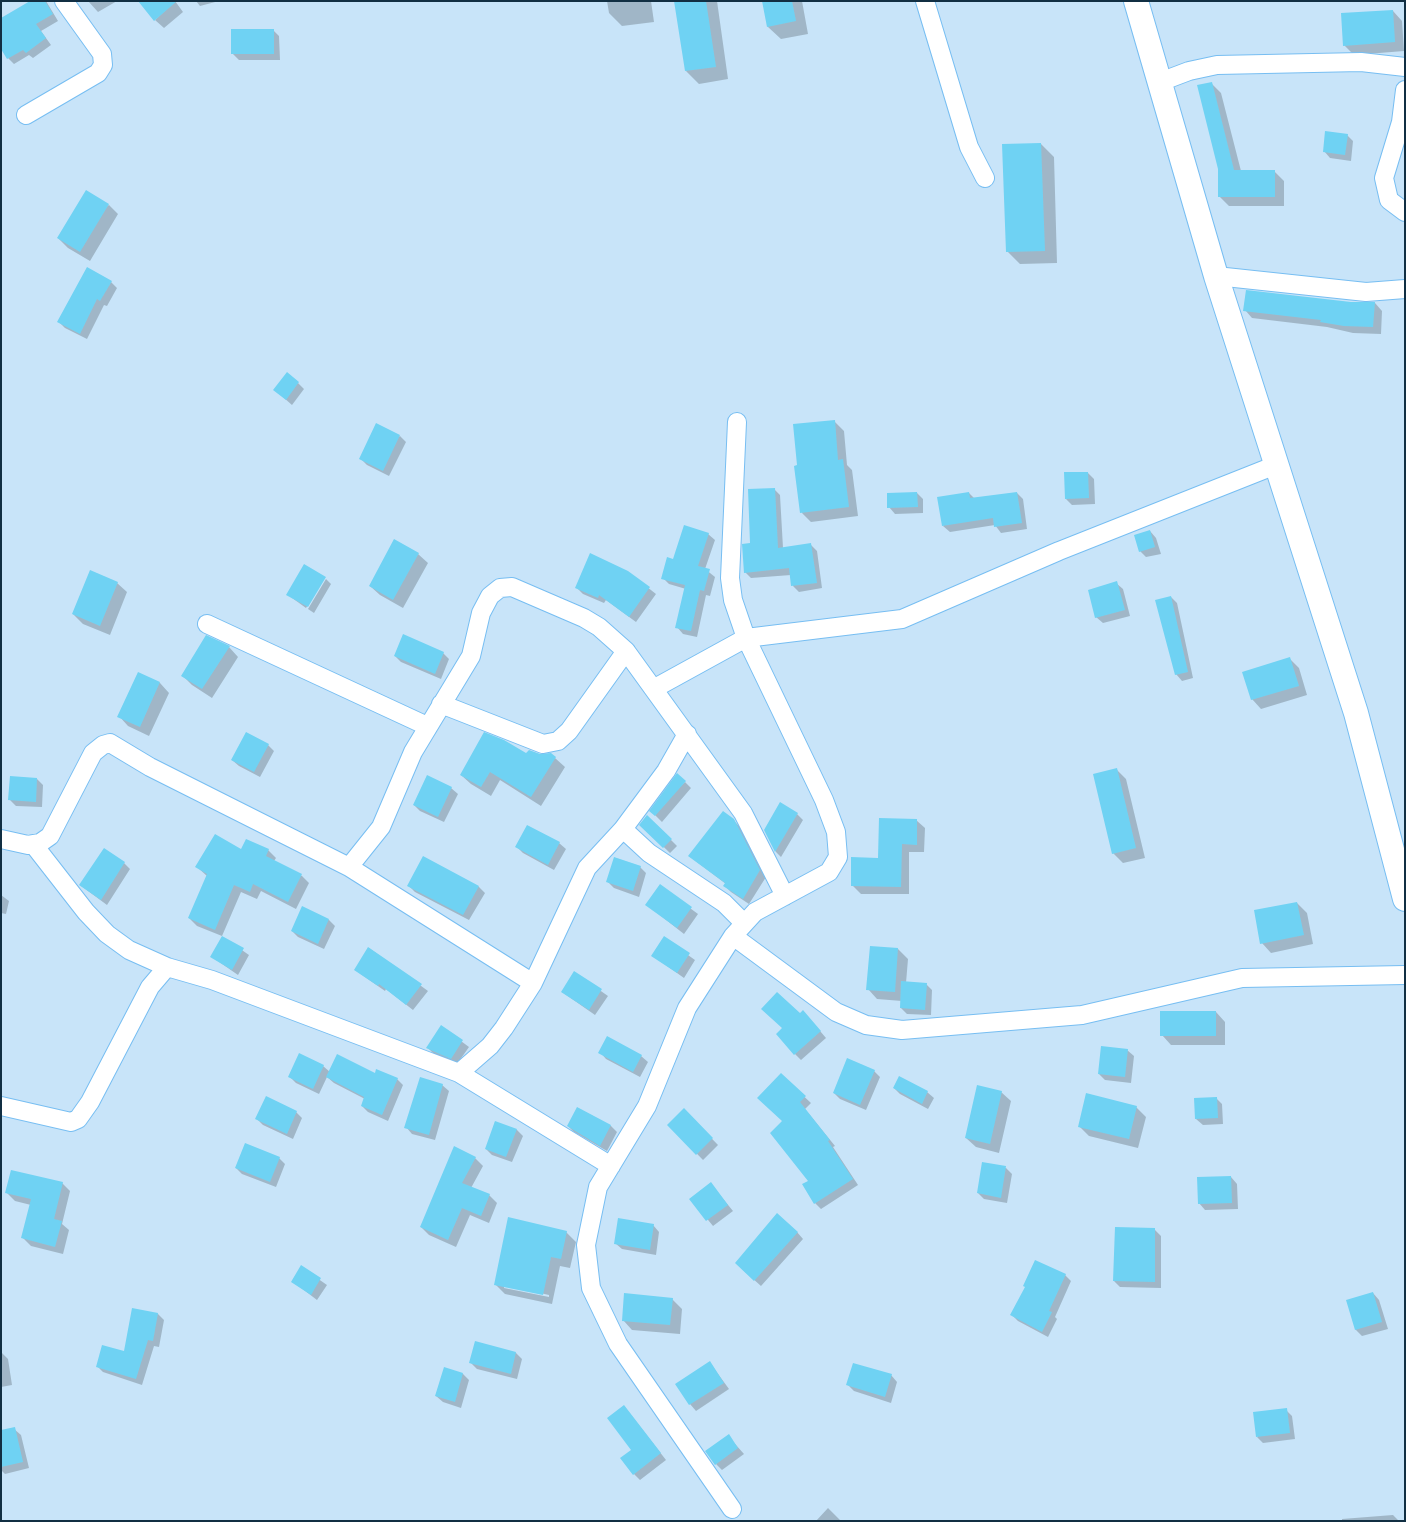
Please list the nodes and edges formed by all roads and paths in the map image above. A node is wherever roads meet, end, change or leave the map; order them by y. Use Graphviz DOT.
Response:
graph roads {
  1 [pos="64,1"];
  2 [pos="925,1"];
  3 [pos="1136,1"];
  4 [pos="1405,67"];
  5 [pos="1160,82"];
  6 [pos="1405,90"];
  7 [pos="26,115"];
  8 [pos="985,178"];
  9 [pos="1405,212"];
  10 [pos="1216,276"];
  11 [pos="1405,289"];
  12 [pos="737,422"];
  13 [pos="1276,465"];
  14 [pos="207,624"];
  15 [pos="746,638"];
  16 [pos="626,650"];
  17 [pos="655,688"];
  18 [pos="441,704"];
  19 [pos="427,726"];
  20 [pos="687,734"];
  21 [pos="622,829"];
  22 [pos="1,839"];
  23 [pos="33,844"];
  24 [pos="349,867"];
  25 [pos="785,896"];
  26 [pos="1405,899"];
  27 [pos="738,929"];
  28 [pos="167,967"];
  29 [pos="1405,975"];
  30 [pos="533,983"];
  31 [pos="459,1073"];
  32 [pos="1,1106"];
  33 [pos="610,1166"];
  34 [pos="732,1509"];
  1 -- 7 [label="street"];
  2 -- 8 [label="street"];
  3 -- 5 [label="main road"];
  4 -- 5 [label="street"];
  5 -- 10 [label="main road"];
  6 -- 9 [label="street"];
  10 -- 11 [label="street"];
  10 -- 13 [label="main road"];
  12 -- 15 [label="street"];
  13 -- 15 [label="street"];
  13 -- 26 [label="main road"];
  14 -- 19 [label="street"];
  15 -- 17 [label="street"];
  15 -- 25 [label="street"];
  16 -- 17 [label="street"];
  16 -- 18 [label="street"];
  16 -- 18 [label="street"];
  17 -- 20 [label="street"];
  18 -- 19 [label="street"];
  19 -- 24 [label="street"];
  20 -- 21 [label="street"];
  20 -- 25 [label="street"];
  21 -- 27 [label="street"];
  21 -- 30 [label="street"];
  22 -- 23 [label="street"];
  23 -- 24 [label="street"];
  23 -- 28 [label="street"];
  24 -- 30 [label="street"];
  25 -- 27 [label="street"];
  27 -- 29 [label="street"];
  27 -- 33 [label="street"];
  28 -- 31 [label="street"];
  28 -- 32 [label="street"];
  30 -- 31 [label="street"];
  31 -- 33 [label="street"];
  33 -- 34 [label="street"];
}
